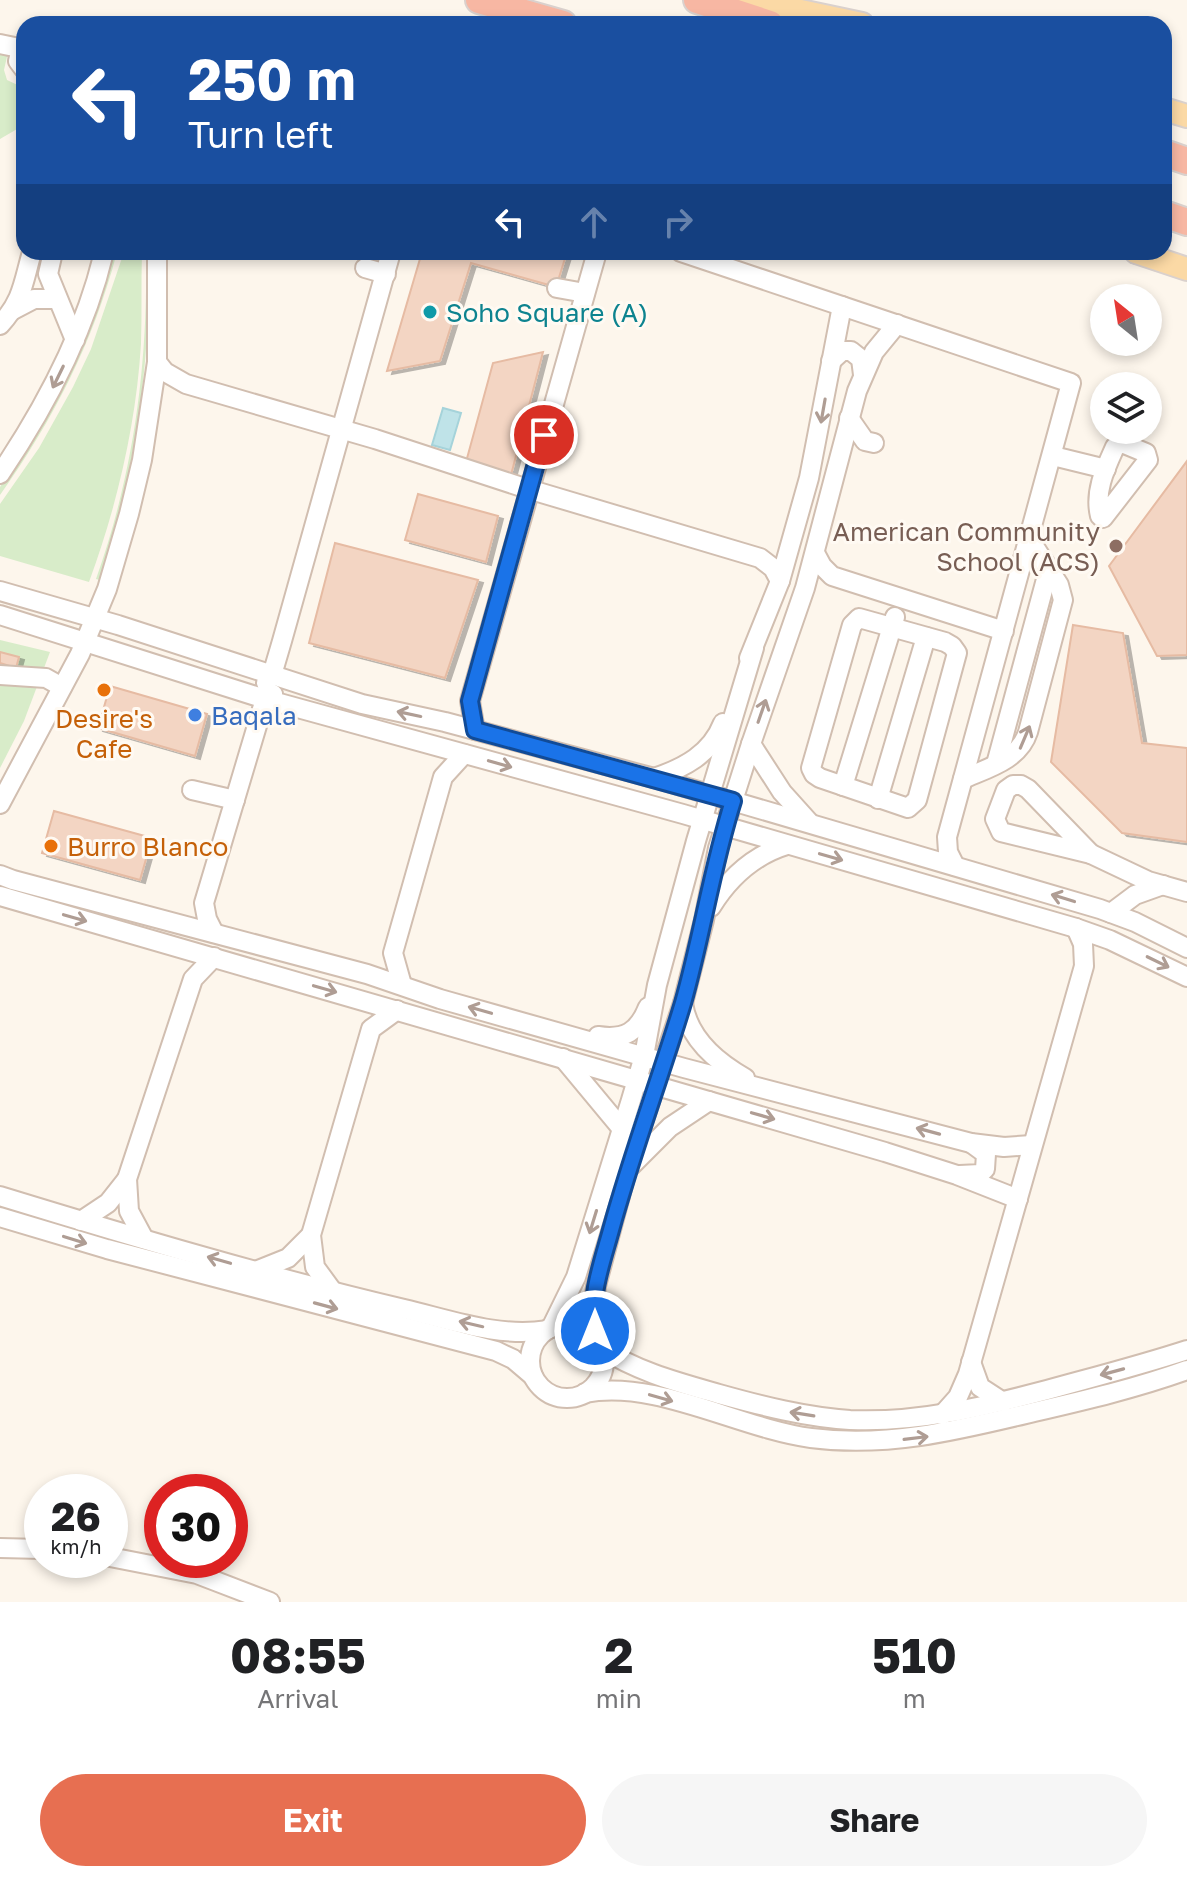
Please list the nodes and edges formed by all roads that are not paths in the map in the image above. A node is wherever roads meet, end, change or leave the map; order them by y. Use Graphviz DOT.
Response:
graph roads {
  1 [pos="479,0"];
  2 [pos="707,3"];
  3 [pos="535,16"];
  4 [pos="746,16"];
  5 [pos="824,16"];
  6 [pos="30,260"];
  7 [pos="51,260"];
  8 [pos="102,260"];
  9 [pos="157,260"];
  10 [pos="389,260"];
  11 [pos="595,260"];
  12 [pos="705,260"];
  13 [pos="1160,260"];
  14 [pos="365,268"];
  15 [pos="1187,269"];
  16 [pos="48,274"];
  17 [pos="386,274"];
  18 [pos="557,288"];
  19 [pos="585,293"];
  20 [pos="56,299"];
  21 [pos="842,306"];
  22 [pos="13,310"];
  23 [pos="897,324"];
  24 [pos="0,325"];
  25 [pos="75,340"];
  26 [pos="831,361"];
  27 [pos="157,362"];
  28 [pos="863,375"];
  29 [pos="186,384"];
  30 [pos="152,397"];
  31 [pos="849,418"];
  32 [pos="343,429"];
  33 [pos="840,453"];
  34 [pos="1053,456"];
  35 [pos="1106,469"];
  36 [pos="0,474"];
  37 [pos="528,489"];
  38 [pos="1030,540"];
  39 [pos="791,545"];
  40 [pos="815,553"];
  41 [pos="760,558"];
  42 [pos="832,576"];
  43 [pos="780,581"];
  44 [pos="805,588"];
  45 [pos="0,591"];
  46 [pos="900,599"];
  47 [pos="0,615"];
  48 [pos="95,618"];
  49 [pos="892,626"];
  50 [pos="1004,631"];
  51 [pos="926,637"];
  52 [pos="85,641"];
  53 [pos="754,648"];
  54 [pos="144,662"];
  55 [pos="0,675"];
  56 [pos="272,675"];
  57 [pos="62,687"];
  58 [pos="265,699"];
  59 [pos="470,701"];
  60 [pos="362,704"];
  61 [pos="445,722"];
  62 [pos="475,730"];
  63 [pos="751,744"];
  64 [pos="433,745"];
  65 [pos="464,754"];
  66 [pos="443,777"];
  67 [pos="654,778"];
  68 [pos="963,779"];
  69 [pos="843,786"];
  70 [pos="192,790"];
  71 [pos="711,796"];
  72 [pos="878,799"];
  73 [pos="235,800"];
  74 [pos="733,801"];
  75 [pos="0,804"];
  76 [pos="702,820"];
  77 [pos="811,824"];
  78 [pos="725,828"];
  79 [pos="947,837"];
  80 [pos="787,845"];
  81 [pos="1091,854"];
  82 [pos="922,858"];
  83 [pos="955,866"];
  84 [pos="1118,868"];
  85 [pos="0,875"];
  86 [pos="1163,885"];
  87 [pos="1187,892"];
  88 [pos="1135,895"];
  89 [pos="0,896"];
  90 [pos="204,903"];
  91 [pos="1111,913"];
  92 [pos="704,920"];
  93 [pos="178,923"];
  94 [pos="1076,928"];
  95 [pos="214,933"];
  96 [pos="1110,940"];
  97 [pos="177,947"];
  98 [pos="1187,948"];
  99 [pos="393,953"];
  100 [pos="214,957"];
  101 [pos="1084,966"];
  102 [pos="367,974"];
  103 [pos="1187,977"];
  104 [pos="193,979"];
  105 [pos="402,985"];
  106 [pos="657,985"];
  107 [pos="357,999"];
  108 [pos="683,1003"];
  109 [pos="397,1010"];
  110 [pos="371,1029"];
  111 [pos="555,1032"];
  112 [pos="644,1056"];
  113 [pos="563,1058"];
  114 [pos="663,1062"];
  115 [pos="637,1079"];
  116 [pos="656,1084"];
  117 [pos="769,1089"];
  118 [pos="709,1101"];
  119 [pos="622,1129"];
  120 [pos="971,1143"];
  121 [pos="1032,1145"];
  122 [pos="627,1170"];
  123 [pos="957,1175"];
  124 [pos="127,1179"];
  125 [pos="0,1196"];
  126 [pos="1018,1199"];
  127 [pos="0,1217"];
  128 [pos="81,1221"];
  129 [pos="311,1235"];
  130 [pos="144,1239"];
  131 [pos="257,1271"];
  132 [pos="334,1293"];
  133 [pos="549,1329"];
  134 [pos="599,1344"];
  135 [pos="1187,1350"];
  136 [pos="971,1362"];
  137 [pos="1187,1370"];
  138 [pos="533,1376"];
  139 [pos="585,1393"];
  140 [pos="1003,1402"];
  141 [pos="942,1415"];
  142 [pos="0,1548"];
  143 [pos="24,1549"];
  144 [pos="128,1561"];
  145 [pos="270,1602"];
  1 -- 3 [label="highway"];
  2 -- 4 [label="highway"];
  2 -- 5 [label="main road"];
  6 -- 16 [label="street"];
  6 -- 22 [label="street"];
  7 -- 16 [label="street"];
  8 -- 25 [label="street"];
  9 -- 27 [label="street"];
  10 -- 17 [label="street"];
  11 -- 19 [label="street"];
  12 -- 21 [label="street"];
  13 -- 15 [label="main road"];
  14 -- 17 [label="street"];
  16 -- 20 [label="street"];
  17 -- 32 [label="street"];
  18 -- 19 [label="street"];
  19 -- 37 [label="street"];
  20 -- 22 [label="street"];
  20 -- 25 [label="street"];
  21 -- 23 [label="street"];
  21 -- 26 [label="street"];
  22 -- 24 [label="street"];
  23 -- 28 [label="street"];
  23 -- 34 [label="street"];
  25 -- 36 [label="street, one-way"];
  26 -- 28 [label="street"];
  26 -- 39 [label="street, one-way"];
  27 -- 29 [label="street"];
  27 -- 30 [label="street"];
  28 -- 31 [label="street"];
  29 -- 30 [label="street"];
  29 -- 32 [label="street"];
  30 -- 48 [label="street"];
  31 -- 33 [label="street"];
  31 -- 33 [label="street"];
  32 -- 37 [label="street"];
  32 -- 56 [label="street"];
  33 -- 40 [label="street"];
  34 -- 35 [label="street"];
  34 -- 38 [label="street"];
  37 -- 41 [label="street"];
  37 -- 59 [label="street"];
  38 -- 50 [label="street"];
  68 -- 38 [label="street, one-way"];
  39 -- 41 [label="street"];
  39 -- 43 [label="street"];
  40 -- 42 [label="street"];
  40 -- 44 [label="street"];
  41 -- 43 [label="street"];
  42 -- 44 [label="street"];
  42 -- 46 [label="street"];
  43 -- 53 [label="street"];
  63 -- 44 [label="street, one-way"];
  45 -- 48 [label="street"];
  46 -- 49 [label="street"];
  46 -- 50 [label="street"];
  47 -- 52 [label="street"];
  48 -- 52 [label="street"];
  48 -- 56 [label="street"];
  49 -- 51 [label="street"];
  49 -- 69 [label="street"];
  49 -- 69 [label="street"];
  50 -- 68 [label="street"];
  51 -- 72 [label="street"];
  51 -- 72 [label="street"];
  52 -- 54 [label="street"];
  52 -- 57 [label="street"];
  53 -- 67 [label="street"];
  53 -- 71 [label="street"];
  54 -- 56 [label="street"];
  54 -- 58 [label="street"];
  55 -- 57 [label="street"];
  56 -- 60 [label="street"];
  57 -- 75 [label="street"];
  58 -- 60 [label="street"];
  58 -- 64 [label="street"];
  58 -- 73 [label="street"];
  59 -- 61 [label="street"];
  59 -- 62 [label="street"];
  61 -- 60 [label="street, one-way"];
  61 -- 62 [label="street"];
  62 -- 67 [label="street"];
  63 -- 74 [label="street"];
  63 -- 77 [label="street"];
  64 -- 65 [label="street"];
  64 -- 66 [label="street"];
  65 -- 66 [label="street"];
  65 -- 76 [label="street, one-way"];
  66 -- 99 [label="street"];
  67 -- 71 [label="street"];
  68 -- 79 [label="street"];
  69 -- 72 [label="street"];
  70 -- 73 [label="street"];
  71 -- 74 [label="street"];
  71 -- 76 [label="street"];
  73 -- 90 [label="street"];
  74 -- 77 [label="street"];
  74 -- 78 [label="street"];
  76 -- 78 [label="street"];
  76 -- 106 [label="street"];
  77 -- 82 [label="street"];
  78 -- 80 [label="street"];
  78 -- 92 [label="street"];
  79 -- 82 [label="street"];
  79 -- 83 [label="street"];
  80 -- 92 [label="street"];
  80 -- 94 [label="street, one-way"];
  81 -- 81 [label="street"];
  81 -- 84 [label="street"];
  82 -- 83 [label="street"];
  91 -- 83 [label="street, one-way"];
  84 -- 86 [label="street"];
  84 -- 88 [label="street"];
  85 -- 93 [label="street"];
  86 -- 87 [label="street"];
  86 -- 88 [label="street"];
  88 -- 91 [label="street"];
  89 -- 97 [label="street, one-way"];
  90 -- 93 [label="street"];
  90 -- 95 [label="street"];
  91 -- 98 [label="street"];
  92 -- 108 [label="street"];
  93 -- 95 [label="street"];
  94 -- 96 [label="street"];
  94 -- 101 [label="street"];
  95 -- 102 [label="street"];
  96 -- 101 [label="street"];
  96 -- 103 [label="street, one-way"];
  97 -- 100 [label="street"];
  97 -- 104 [label="street"];
  99 -- 102 [label="street"];
  99 -- 105 [label="street"];
  100 -- 104 [label="street"];
  100 -- 107 [label="street, one-way"];
  101 -- 121 [label="street"];
  102 -- 105 [label="street"];
  104 -- 124 [label="street"];
  111 -- 105 [label="street, one-way"];
  106 -- 111 [label="street"];
  106 -- 112 [label="street"];
  107 -- 109 [label="street"];
  107 -- 110 [label="street"];
  108 -- 114 [label="street"];
  108 -- 117 [label="street"];
  109 -- 110 [label="street"];
  109 -- 113 [label="street"];
  110 -- 129 [label="street"];
  111 -- 112 [label="street"];
  112 -- 114 [label="street"];
  112 -- 115 [label="street"];
  113 -- 115 [label="street"];
  113 -- 119 [label="street"];
  114 -- 116 [label="street"];
  114 -- 117 [label="street"];
  115 -- 116 [label="street"];
  115 -- 119 [label="street"];
  116 -- 118 [label="street"];
  116 -- 122 [label="street"];
  120 -- 117 [label="street, one-way"];
  118 -- 122 [label="street"];
  118 -- 123 [label="street, one-way"];
  119 -- 133 [label="street, one-way"];
  120 -- 121 [label="street"];
  120 -- 123 [label="street"];
  121 -- 126 [label="street"];
  122 -- 134 [label="street"];
  123 -- 126 [label="street"];
  124 -- 128 [label="street"];
  124 -- 130 [label="street"];
  125 -- 128 [label="street"];
  126 -- 136 [label="street"];
  127 -- 138 [label="street, one-way"];
  128 -- 130 [label="street"];
  129 -- 131 [label="street"];
  129 -- 132 [label="street"];
  131 -- 130 [label="street, one-way"];
  131 -- 132 [label="street"];
  133 -- 132 [label="street, one-way"];
  133 -- 134 [label="street"];
  133 -- 138 [label="street"];
  134 -- 139 [label="street"];
  141 -- 134 [label="street, one-way"];
  135 -- 140 [label="street, one-way"];
  136 -- 140 [label="street"];
  136 -- 141 [label="street"];
  139 -- 137 [label="street, one-way"];
  138 -- 139 [label="street"];
  140 -- 141 [label="street"];
  142 -- 143 [label="street"];
  144 -- 145 [label="street"];
}
